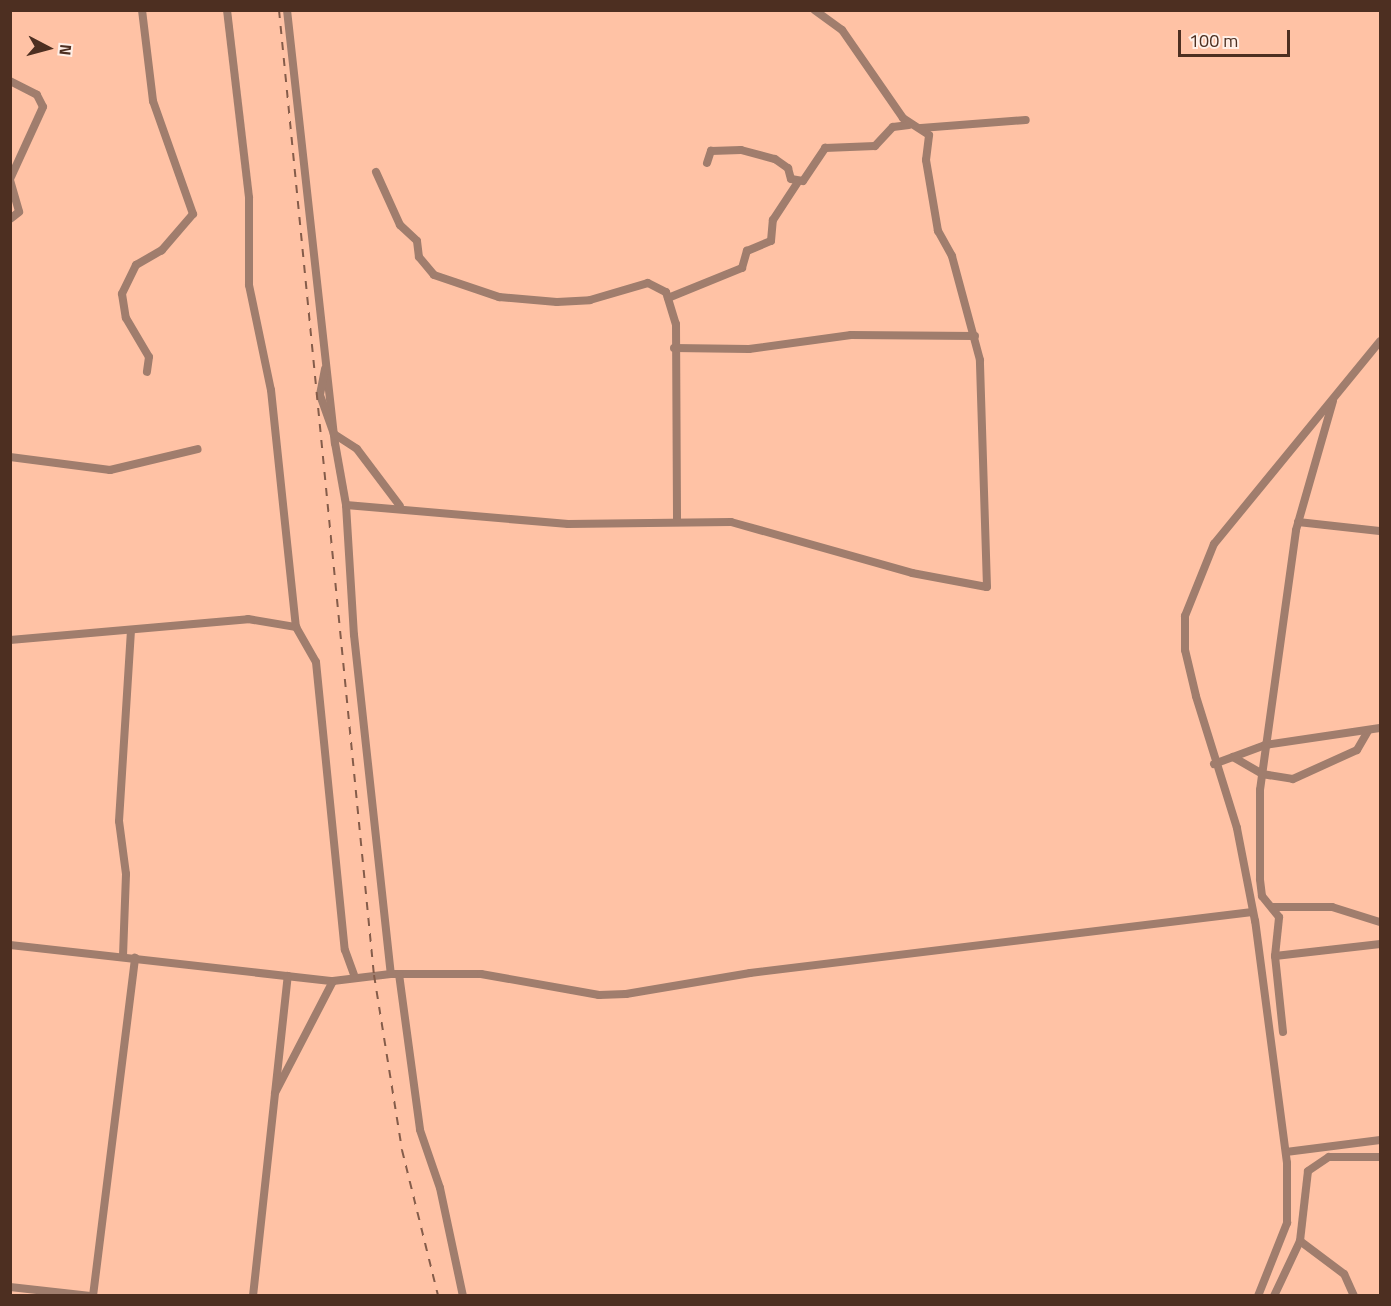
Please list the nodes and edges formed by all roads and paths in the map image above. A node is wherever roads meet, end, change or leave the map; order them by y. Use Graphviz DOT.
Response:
graph roads {
  1 [pos="142,10"];
  2 [pos="227,10"];
  3 [pos="287,10"];
  4 [pos="814,10"];
  5 [pos="10,81"];
  6 [pos="1026,120"];
  7 [pos="913,127"];
  8 [pos="707,163"];
  9 [pos="376,172"];
  10 [pos="10,179"];
  11 [pos="798,182"];
  12 [pos="10,219"];
  13 [pos="668,298"];
  14 [pos="975,336"];
  15 [pos="1380,341"];
  16 [pos="674,348"];
  17 [pos="147,372"];
  18 [pos="1335,395"];
  19 [pos="334,434"];
  20 [pos="198,449"];
  21 [pos="10,458"];
  22 [pos="346,505"];
  23 [pos="400,506"];
  24 [pos="677,519"];
  25 [pos="1298,522"];
  26 [pos="1380,531"];
  27 [pos="296,627"];
  28 [pos="131,632"];
  29 [pos="10,640"];
  30 [pos="1380,728"];
  31 [pos="1368,731"];
  32 [pos="1265,745"];
  33 [pos="1233,757"];
  34 [pos="1214,764"];
  35 [pos="1262,774"];
  36 [pos="1273,908"];
  37 [pos="1252,912"];
  38 [pos="1380,922"];
  39 [pos="1380,944"];
  40 [pos="10,945"];
  41 [pos="123,956"];
  42 [pos="1275,956"];
  43 [pos="135,958"];
  44 [pos="395,974"];
  45 [pos="288,976"];
  46 [pos="356,977"];
  47 [pos="333,981"];
  48 [pos="1283,1032"];
  49 [pos="272,1099"];
  50 [pos="1380,1140"];
  51 [pos="1286,1152"];
  52 [pos="1380,1157"];
  53 [pos="1300,1240"];
  54 [pos="10,1287"];
  55 [pos="92,1296"];
  56 [pos="253,1296"];
  57 [pos="463,1296"];
  58 [pos="1258,1296"];
  59 [pos="1274,1296"];
  60 [pos="1354,1296"];
  1 -- 17 [label="street"];
  2 -- 27 [label="street"];
  3 -- 19 [label="street"];
  4 -- 7 [label="street"];
  5 -- 10 [label="street"];
  6 -- 7 [label="street"];
  7 -- 11 [label="street"];
  7 -- 14 [label="street"];
  8 -- 11 [label="street"];
  9 -- 13 [label="street"];
  10 -- 12 [label="street"];
  11 -- 13 [label="street"];
  13 -- 16 [label="street"];
  14 -- 16 [label="street"];
  14 -- 24 [label="street"];
  15 -- 18 [label="street"];
  16 -- 24 [label="street"];
  18 -- 25 [label="street"];
  18 -- 34 [label="street"];
  19 -- 22 [label="street"];
  19 -- 23 [label="street"];
  20 -- 21 [label="street"];
  22 -- 23 [label="street"];
  22 -- 44 [label="street"];
  23 -- 24 [label="street"];
  25 -- 26 [label="street"];
  25 -- 32 [label="street"];
  27 -- 28 [label="street"];
  27 -- 46 [label="street"];
  28 -- 29 [label="street"];
  28 -- 41 [label="street"];
  30 -- 31 [label="street"];
  31 -- 32 [label="street"];
  31 -- 35 [label="street"];
  32 -- 33 [label="street"];
  32 -- 35 [label="street"];
  33 -- 34 [label="street"];
  33 -- 35 [label="street"];
  34 -- 37 [label="street"];
  35 -- 36 [label="street"];
  36 -- 38 [label="street"];
  36 -- 42 [label="street"];
  37 -- 44 [label="street"];
  37 -- 51 [label="street"];
  39 -- 42 [label="street"];
  40 -- 41 [label="street"];
  41 -- 43 [label="street"];
  42 -- 48 [label="street"];
  43 -- 45 [label="street"];
  43 -- 55 [label="street"];
  44 -- 46 [label="street"];
  44 -- 57 [label="street"];
  45 -- 47 [label="street"];
  45 -- 49 [label="street"];
  46 -- 47 [label="street"];
  47 -- 49 [label="street"];
  49 -- 56 [label="street"];
  50 -- 51 [label="street"];
  51 -- 58 [label="street"];
  52 -- 53 [label="street"];
  53 -- 59 [label="street"];
  53 -- 60 [label="street"];
  54 -- 55 [label="street"];
}
